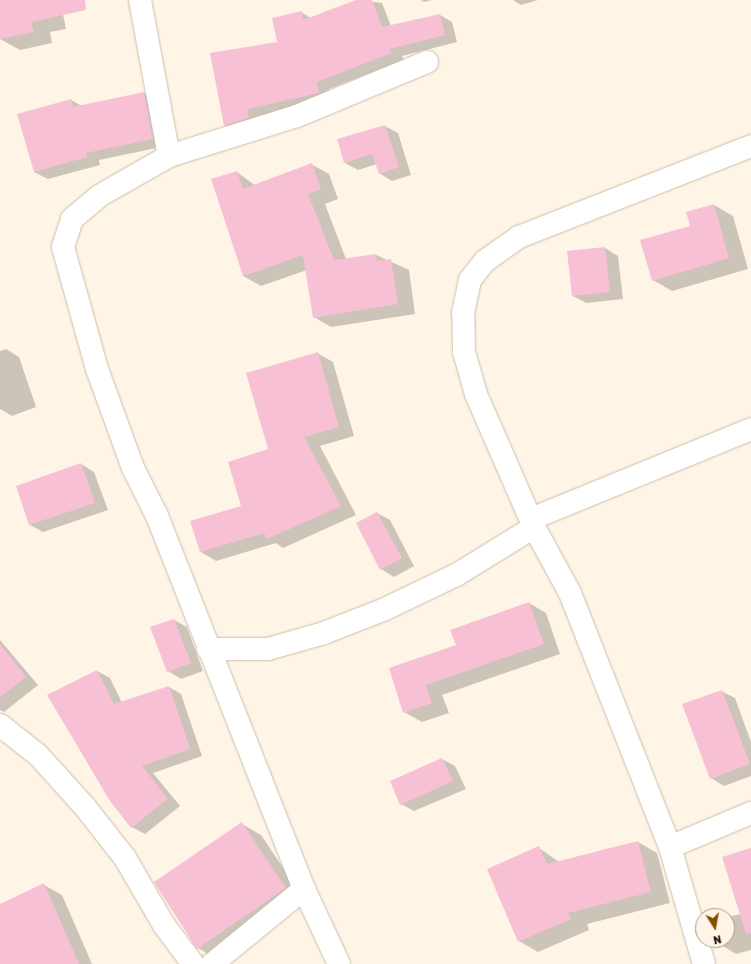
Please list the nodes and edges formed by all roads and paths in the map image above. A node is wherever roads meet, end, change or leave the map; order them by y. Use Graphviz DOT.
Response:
graph roads {
  1 [pos="140,0"];
  2 [pos="427,62"];
  3 [pos="751,146"];
  4 [pos="169,156"];
  5 [pos="751,429"];
  6 [pos="533,522"];
  7 [pos="208,649"];
  8 [pos="0,725"];
  9 [pos="751,813"];
  10 [pos="670,847"];
  11 [pos="304,889"];
  12 [pos="193,964"];
  13 [pos="212,964"];
  14 [pos="339,964"];
  15 [pos="704,964"];
  1 -- 4 [label="street"];
  2 -- 4 [label="street"];
  3 -- 6 [label="street"];
  4 -- 7 [label="street"];
  5 -- 6 [label="street"];
  6 -- 7 [label="street"];
  6 -- 10 [label="street"];
  7 -- 11 [label="street"];
  8 -- 12 [label="street"];
  9 -- 10 [label="street"];
  10 -- 15 [label="street"];
  11 -- 13 [label="street"];
  11 -- 14 [label="street"];
}
